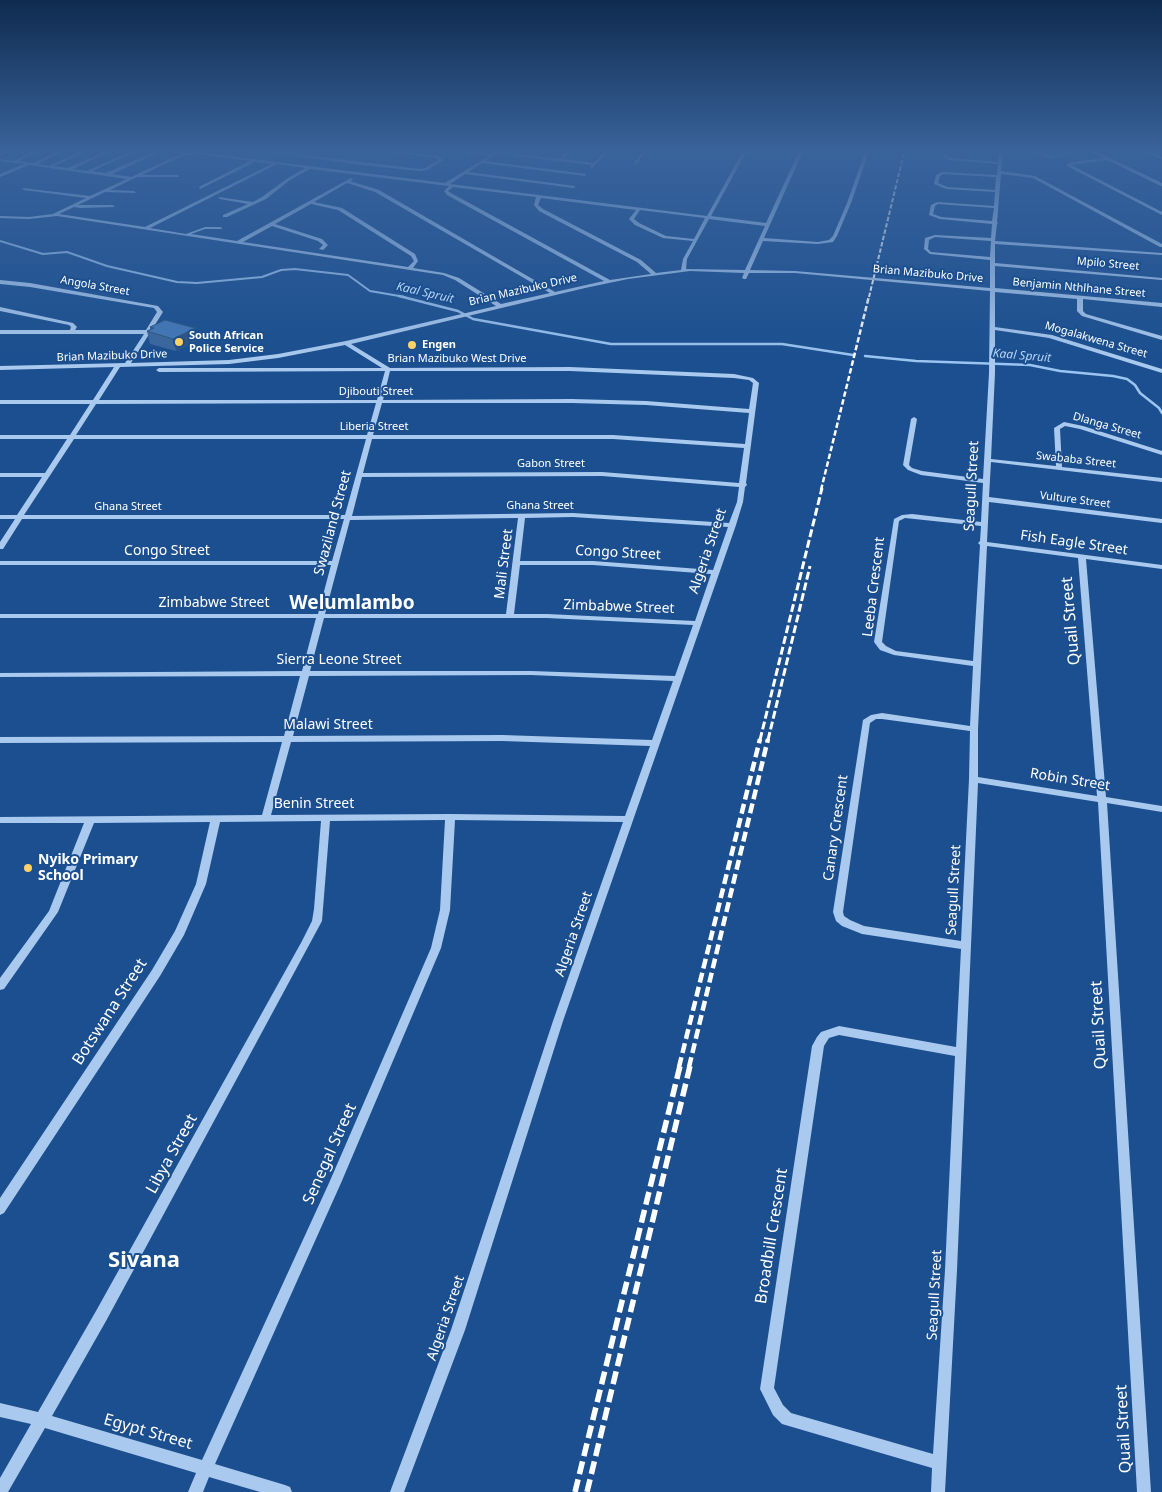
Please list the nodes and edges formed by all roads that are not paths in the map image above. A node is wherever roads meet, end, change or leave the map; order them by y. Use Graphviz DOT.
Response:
graph roads {
  1 [pos="708,218"];
  2 [pos="78,219"];
  3 [pos="167,219"];
  4 [pos="281,219"];
  5 [pos="355,219"];
  6 [pos="425,219"];
  7 [pos="493,219"];
  8 [pos="557,219"];
  9 [pos="631,219"];
  10 [pos="713,219"];
  11 [pos="771,219"];
  12 [pos="842,219"];
  13 [pos="947,219"];
  14 [pos="996,219"];
  15 [pos="1111,219"];
  16 [pos="996,223"];
  17 [pos="271,224"];
  18 [pos="768,225"];
  19 [pos="220,228"];
  20 [pos="145,230"];
  21 [pos="185,235"];
  22 [pos="761,239"];
  23 [pos="695,240"];
  24 [pos="993,241"];
  25 [pos="238,243"];
  26 [pos="1162,246"];
  27 [pos="321,249"];
  28 [pos="1162,254"];
  29 [pos="993,261"];
  30 [pos="410,268"];
  31 [pos="748,270"];
  32 [pos="683,271"];
  33 [pos="654,274"];
  34 [pos="744,278"];
  35 [pos="1162,279"];
  36 [pos="0,282"];
  37 [pos="608,282"];
  38 [pos="994,290"];
  39 [pos="554,293"];
  40 [pos="1080,298"];
  41 [pos="1162,305"];
  42 [pos="500,306"];
  43 [pos="0,309"];
  44 [pos="993,328"];
  45 [pos="0,332"];
  46 [pos="148,332"];
  47 [pos="70,333"];
  48 [pos="1162,338"];
  49 [pos="346,343"];
  50 [pos="118,366"];
  51 [pos="126,366"];
  52 [pos="0,368"];
  53 [pos="388,369"];
  54 [pos="159,370"];
  55 [pos="1162,371"];
  56 [pos="992,373"];
  57 [pos="754,381"];
  58 [pos="0,402"];
  59 [pos="93,402"];
  60 [pos="378,402"];
  61 [pos="752,411"];
  62 [pos="914,419"];
  63 [pos="0,437"];
  64 [pos="71,437"];
  65 [pos="368,437"];
  66 [pos="748,446"];
  67 [pos="1162,453"];
  68 [pos="987,460"];
  69 [pos="1059,468"];
  70 [pos="0,475"];
  71 [pos="46,475"];
  72 [pos="359,475"];
  73 [pos="1162,480"];
  74 [pos="986,481"];
  75 [pos="744,485"];
  76 [pos="985,499"];
  77 [pos="522,515"];
  78 [pos="0,517"];
  79 [pos="19,517"];
  80 [pos="347,517"];
  81 [pos="1162,521"];
  82 [pos="983,524"];
  83 [pos="733,525"];
  84 [pos="982,543"];
  85 [pos="0,547"];
  86 [pos="1082,557"];
  87 [pos="0,563"];
  88 [pos="334,563"];
  89 [pos="518,563"];
  90 [pos="1162,567"];
  91 [pos="716,572"];
  92 [pos="321,615"];
  93 [pos="0,616"];
  94 [pos="510,616"];
  95 [pos="698,623"];
  96 [pos="977,664"];
  97 [pos="0,675"];
  98 [pos="305,675"];
  99 [pos="677,679"];
  100 [pos="974,730"];
  101 [pos="288,739"];
  102 [pos="0,740"];
  103 [pos="655,743"];
  104 [pos="974,779"];
  105 [pos="1102,799"];
  106 [pos="1162,809"];
  107 [pos="326,817"];
  108 [pos="450,817"];
  109 [pos="216,818"];
  110 [pos="266,818"];
  111 [pos="629,819"];
  112 [pos="0,820"];
  113 [pos="90,820"];
  114 [pos="965,946"];
  115 [pos="0,986"];
  116 [pos="960,1052"];
  117 [pos="0,1208"];
  118 [pos="0,1410"];
  119 [pos="42,1420"];
  120 [pos="939,1462"];
  121 [pos="208,1468"];
  122 [pos="0,1492"];
  123 [pos="195,1492"];
  124 [pos="285,1492"];
  125 [pos="398,1492"];
  126 [pos="938,1492"];
  127 [pos="1144,1492"];
  1 -- 23 [label="street"];
  2 -- 20 [label="street"];
  3 -- 20 [label="street"];
  4 -- 17 [label="street"];
  5 -- 30 [label="street"];
  6 -- 39 [label="street"];
  7 -- 37 [label="street"];
  8 -- 33 [label="street"];
  9 -- 23 [label="street"];
  10 -- 18 [label="street"];
  11 -- 18 [label="street"];
  12 -- 22 [label="street"];
  13 -- 16 [label="street"];
  14 -- 16 [label="street, Seagull Street"];
  15 -- 26 [label="street"];
  16 -- 24 [label="street, Seagull Street"];
  17 -- 25 [label="street"];
  17 -- 27 [label="street"];
  18 -- 22 [label="street"];
  19 -- 21 [label="street"];
  20 -- 21 [label="street"];
  21 -- 25 [label="street"];
  22 -- 31 [label="street"];
  23 -- 32 [label="street"];
  24 -- 28 [label="street"];
  24 -- 29 [label="street, Seagull Street"];
  24 -- 29 [label="street, Mpilo Street"];
  25 -- 30 [label="street"];
  29 -- 35 [label="street, Mpilo Street"];
  29 -- 38 [label="street, Seagull Street"];
  30 -- 42 [label="street"];
  31 -- 32 [label="street, Brian Mazibuko Drive"];
  31 -- 34 [label="street"];
  31 -- 38 [label="street, Brian Mazibuko Drive"];
  32 -- 33 [label="street, Brian Mazibuko Drive"];
  33 -- 37 [label="street, Brian Mazibuko Drive"];
  36 -- 46 [label="street, Angola Street"];
  37 -- 39 [label="street, Brian Mazibuko Drive"];
  38 -- 40 [label="street, Benjamin Nthlhane Street"];
  38 -- 44 [label="street, Seagull Street"];
  39 -- 42 [label="street, Brian Mazibuko Drive"];
  40 -- 41 [label="street, Benjamin Nthlhane Street"];
  40 -- 48 [label="street"];
  42 -- 49 [label="street, Brian Mazibuko Drive"];
  43 -- 47 [label="street"];
  44 -- 55 [label="street, Mogalakwena Street"];
  44 -- 56 [label="street, Seagull Street"];
  45 -- 47 [label="street"];
  46 -- 47 [label="street"];
  46 -- 51 [label="street, Angola Street"];
  49 -- 51 [label="street, Brian Mazibuko Drive"];
  49 -- 53 [label="street"];
  50 -- 51 [label="street, Brian Mazibuko Drive"];
  50 -- 52 [label="street, Brian Mazibuko Drive"];
  50 -- 59 [label="street"];
  53 -- 54 [label="street, Brian Mazibuko West Drive"];
  53 -- 57 [label="street, Brian Mazibuko West Drive"];
  53 -- 60 [label="street, Swaziland Street"];
  56 -- 68 [label="street, Seagull Street"];
  57 -- 61 [label="street, Algeria Street"];
  58 -- 59 [label="street, Djibouti Street"];
  59 -- 60 [label="street, Djibouti Street"];
  59 -- 64 [label="street"];
  60 -- 61 [label="street, Djibouti Street"];
  60 -- 65 [label="street, Swaziland Street"];
  61 -- 66 [label="street, Algeria Street"];
  62 -- 74 [label="street"];
  63 -- 64 [label="street, Liberia Street"];
  64 -- 65 [label="street, Liberia Street"];
  64 -- 71 [label="street"];
  65 -- 66 [label="street, Liberia Street"];
  65 -- 72 [label="street, Swaziland Street"];
  66 -- 75 [label="street, Algeria Street"];
  67 -- 69 [label="street, Dlanga Street"];
  68 -- 69 [label="street, Swababa Street"];
  68 -- 74 [label="street, Seagull Street"];
  69 -- 73 [label="street, Swababa Street"];
  70 -- 71 [label="street"];
  71 -- 79 [label="street"];
  72 -- 75 [label="street, Gabon Street"];
  72 -- 80 [label="street, Swaziland Street"];
  74 -- 76 [label="street, Seagull Street"];
  75 -- 83 [label="street, Algeria Street"];
  76 -- 81 [label="street, Vulture Street"];
  76 -- 82 [label="street, Seagull Street"];
  77 -- 80 [label="street, Ghana Street"];
  77 -- 83 [label="street, Ghana Street"];
  77 -- 89 [label="street, Mali Street"];
  78 -- 79 [label="street, Ghana Street"];
  79 -- 80 [label="street, Ghana Street"];
  79 -- 85 [label="street"];
  80 -- 88 [label="street, Swaziland Street"];
  82 -- 84 [label="street, Seagull Street"];
  82 -- 96 [label="street, Leeba Crescent"];
  83 -- 91 [label="street, Algeria Street"];
  84 -- 86 [label="street, Fish Eagle Street"];
  84 -- 96 [label="street, Seagull Street"];
  86 -- 90 [label="street, Fish Eagle Street"];
  86 -- 105 [label="street, Quail Street"];
  87 -- 88 [label="street, Congo Street"];
  88 -- 92 [label="street, Swaziland Street"];
  89 -- 91 [label="street, Congo Street"];
  89 -- 94 [label="street, Mali Street"];
  91 -- 95 [label="street, Algeria Street"];
  92 -- 93 [label="street, Zimbabwe Street"];
  92 -- 94 [label="street, Zimbabwe Street"];
  92 -- 98 [label="street, Swaziland Street"];
  94 -- 95 [label="street, Zimbabwe Street"];
  95 -- 99 [label="street, Algeria Street"];
  96 -- 100 [label="street, Seagull Street"];
  97 -- 98 [label="street, Sierra Leone Street"];
  98 -- 99 [label="street, Sierra Leone Street"];
  98 -- 101 [label="street, Swaziland Street"];
  99 -- 103 [label="street, Algeria Street"];
  100 -- 104 [label="street, Seagull Street"];
  100 -- 114 [label="street, Canary Crescent"];
  101 -- 102 [label="street, Malawi Street"];
  101 -- 103 [label="street, Malawi Street"];
  101 -- 110 [label="street, Swaziland Street"];
  103 -- 111 [label="street, Algeria Street"];
  104 -- 105 [label="street, Robin Street"];
  104 -- 114 [label="street, Seagull Street"];
  105 -- 106 [label="street, Robin Street"];
  105 -- 127 [label="street, Quail Street"];
  107 -- 108 [label="street, Benin Street"];
  107 -- 110 [label="street, Benin Street"];
  107 -- 119 [label="street, Libya Street"];
  108 -- 111 [label="street, Benin Street"];
  108 -- 121 [label="street, Senegal Street"];
  109 -- 110 [label="street, Benin Street"];
  109 -- 113 [label="street, Benin Street"];
  109 -- 117 [label="street, Botswana Street"];
  111 -- 125 [label="street, Algeria Street"];
  112 -- 113 [label="street, Benin Street"];
  113 -- 115 [label="street"];
  114 -- 116 [label="street, Seagull Street"];
  116 -- 120 [label="street, Seagull Street"];
  116 -- 120 [label="street, Broadbill Crescent"];
  118 -- 119 [label="street, Egypt Street"];
  119 -- 121 [label="street, Egypt Street"];
  119 -- 122 [label="street, Libya Street"];
  120 -- 126 [label="street, Seagull Street"];
  121 -- 123 [label="street, Senegal Street"];
  121 -- 124 [label="street, Egypt Street"];
}
